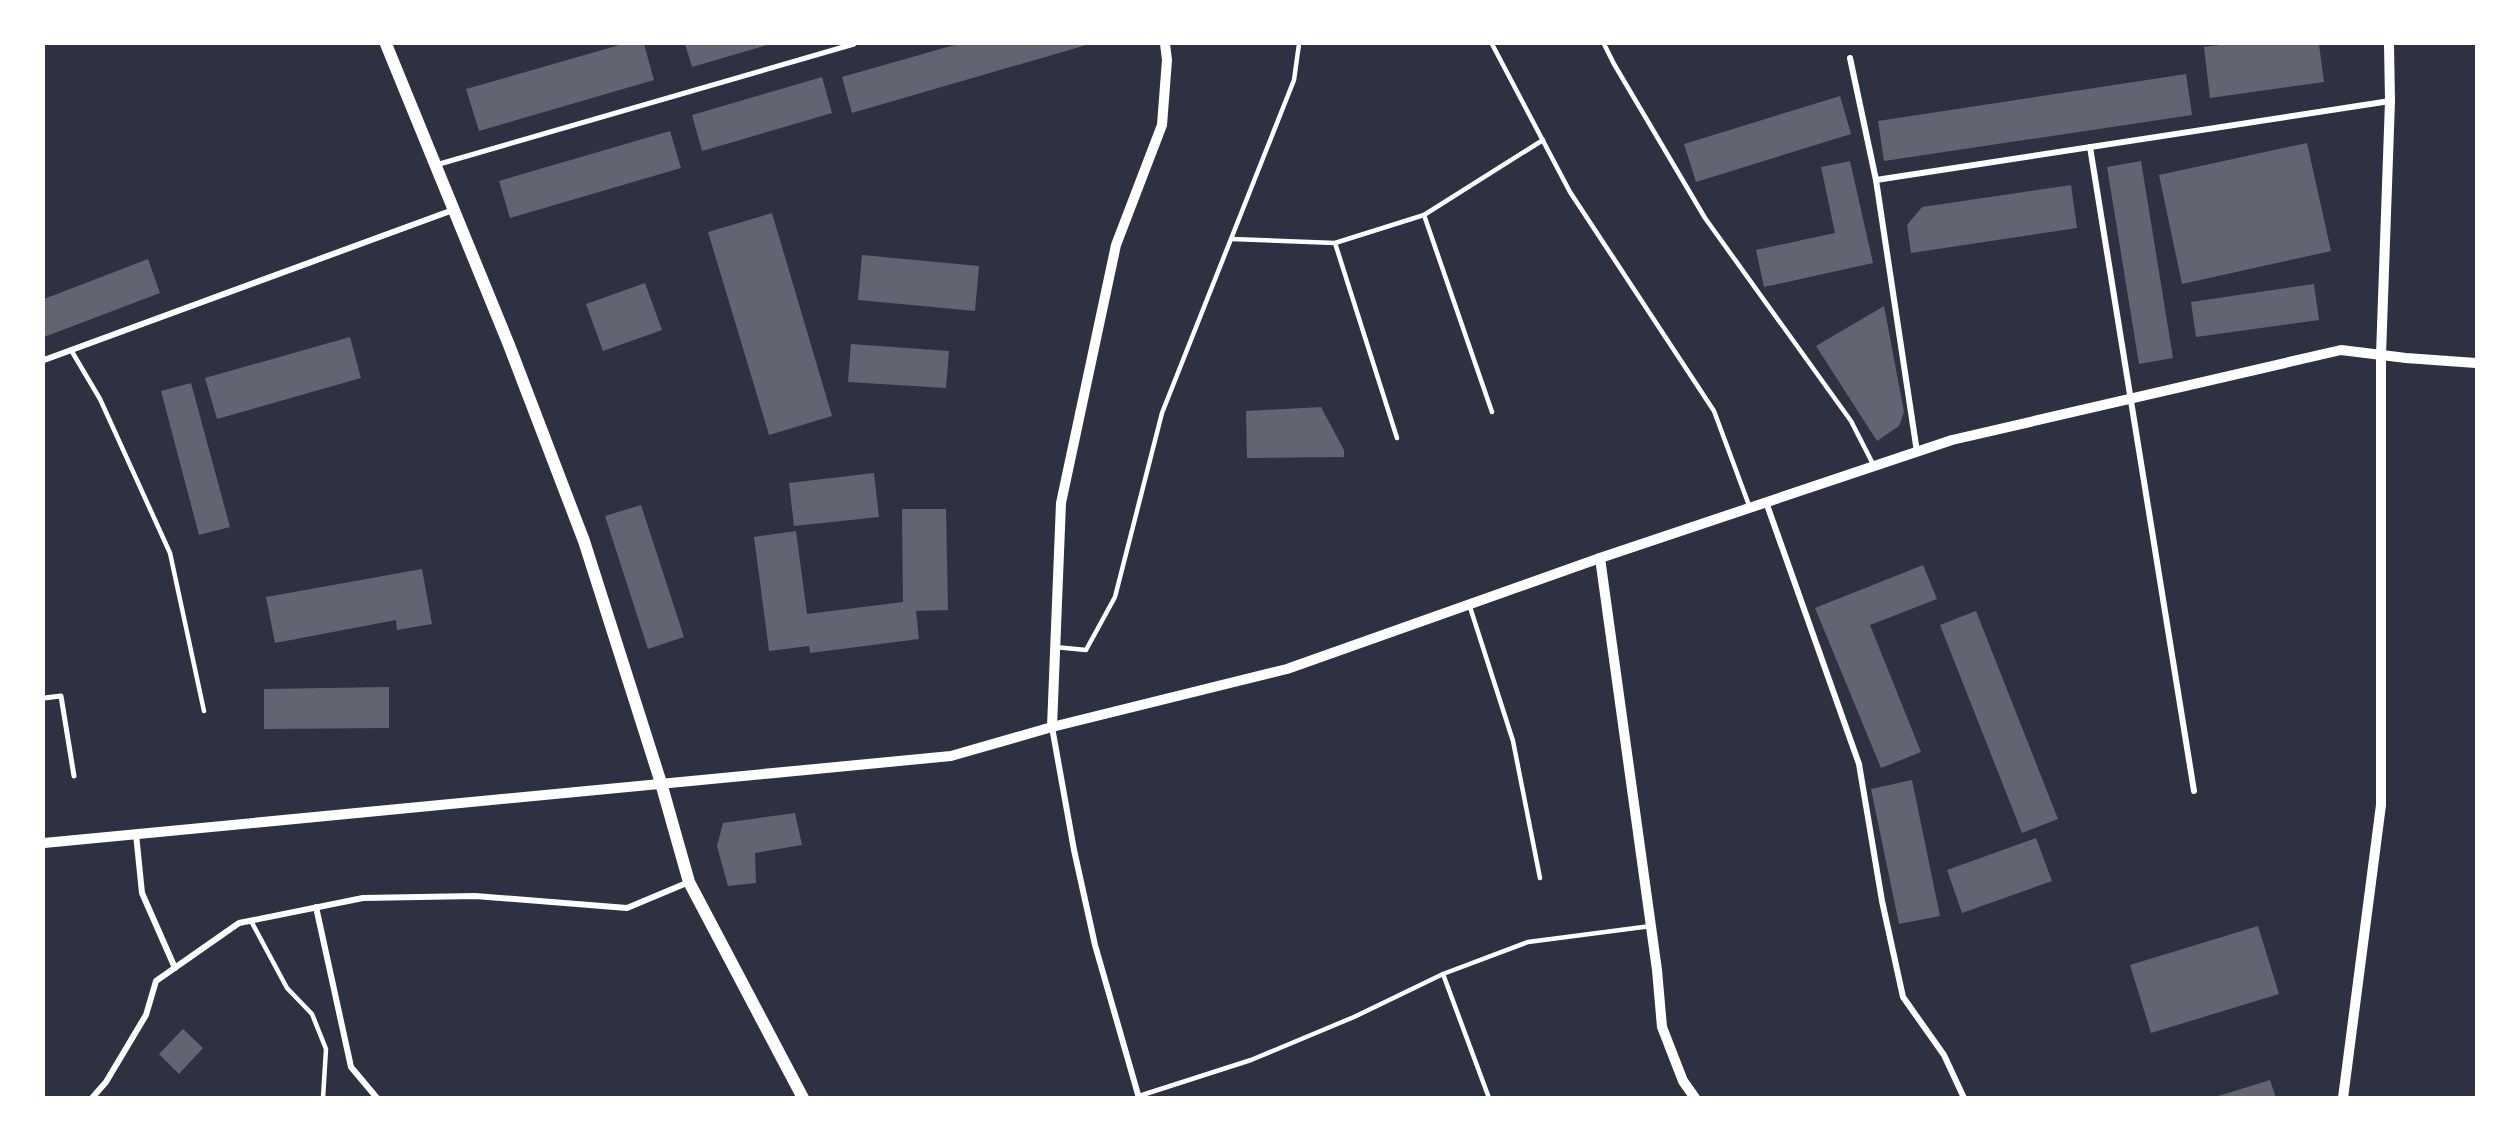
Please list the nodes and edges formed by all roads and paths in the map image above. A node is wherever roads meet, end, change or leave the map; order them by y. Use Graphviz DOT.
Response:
graph roads {
  1 [pos="386,44"];
  2 [pos="854,44"];
  3 [pos="1165,44"];
  4 [pos="1299,44"];
  5 [pos="1492,44"];
  6 [pos="1605,44"];
  7 [pos="2389,44"];
  8 [pos="1850,58"];
  9 [pos="2390,100"];
  10 [pos="1543,140"];
  11 [pos="2090,147"];
  12 [pos="435,165"];
  13 [pos="1876,180"];
  14 [pos="453,210"];
  15 [pos="1424,214"];
  16 [pos="1232,239"];
  17 [pos="1335,243"];
  18 [pos="71,349"];
  19 [pos="2381,355"];
  20 [pos="44,360"];
  21 [pos="2476,363"];
  22 [pos="2131,399"];
  23 [pos="1492,412"];
  24 [pos="1397,438"];
  25 [pos="1917,452"];
  26 [pos="1874,466"];
  27 [pos="1766,502"];
  28 [pos="1750,508"];
  29 [pos="1600,558"];
  30 [pos="1469,604"];
  31 [pos="1055,647"];
  32 [pos="44,698"];
  33 [pos="204,711"];
  34 [pos="1052,727"];
  35 [pos="74,776"];
  36 [pos="661,783"];
  37 [pos="2194,791"];
  38 [pos="136,834"];
  39 [pos="44,843"];
  40 [pos="1540,878"];
  41 [pos="688,882"];
  42 [pos="316,907"];
  43 [pos="251,921"];
  44 [pos="1651,926"];
  45 [pos="176,968"];
  46 [pos="1443,974"];
  47 [pos="1139,1097"];
  48 [pos="92,1098"];
  49 [pos="322,1098"];
  50 [pos="377,1098"];
  51 [pos="803,1098"];
  52 [pos="1489,1098"];
  53 [pos="1695,1098"];
  54 [pos="1964,1098"];
  55 [pos="2343,1098"];
  1 -- 12 [label="main road"];
  2 -- 12 [label="street"];
  3 -- 31 [label="street"];
  4 -- 16 [label="lane"];
  5 -- 10 [label="lane"];
  6 -- 26 [label="lane"];
  7 -- 9 [label="street"];
  8 -- 13 [label="street"];
  9 -- 11 [label="street"];
  9 -- 19 [label="street"];
  10 -- 15 [label="lane"];
  10 -- 28 [label="lane"];
  11 -- 13 [label="street"];
  11 -- 22 [label="street"];
  12 -- 14 [label="main road"];
  13 -- 25 [label="street"];
  14 -- 18 [label="street"];
  14 -- 36 [label="main road"];
  15 -- 17 [label="lane"];
  15 -- 23 [label="lane"];
  16 -- 17 [label="lane"];
  16 -- 31 [label="lane"];
  17 -- 24 [label="lane"];
  18 -- 20 [label="street"];
  18 -- 33 [label="lane"];
  19 -- 21 [label="street"];
  19 -- 22 [label="street"];
  19 -- 55 [label="street"];
  22 -- 25 [label="street"];
  22 -- 37 [label="street"];
  25 -- 26 [label="street"];
  26 -- 27 [label="street"];
  27 -- 28 [label="street"];
  27 -- 54 [label="street"];
  28 -- 29 [label="street"];
  29 -- 30 [label="street"];
  29 -- 44 [label="street"];
  30 -- 34 [label="street"];
  30 -- 40 [label="lane"];
  31 -- 34 [label="street"];
  32 -- 35 [label="street"];
  34 -- 36 [label="street"];
  34 -- 47 [label="street"];
  36 -- 38 [label="street"];
  36 -- 41 [label="main road"];
  38 -- 39 [label="street"];
  38 -- 45 [label="street"];
  41 -- 42 [label="street"];
  41 -- 51 [label="main road"];
  42 -- 43 [label="street"];
  42 -- 50 [label="street"];
  43 -- 45 [label="street"];
  43 -- 49 [label="lane"];
  44 -- 46 [label="lane"];
  44 -- 53 [label="street"];
  45 -- 48 [label="street"];
  46 -- 47 [label="lane"];
  46 -- 52 [label="lane"];
}
